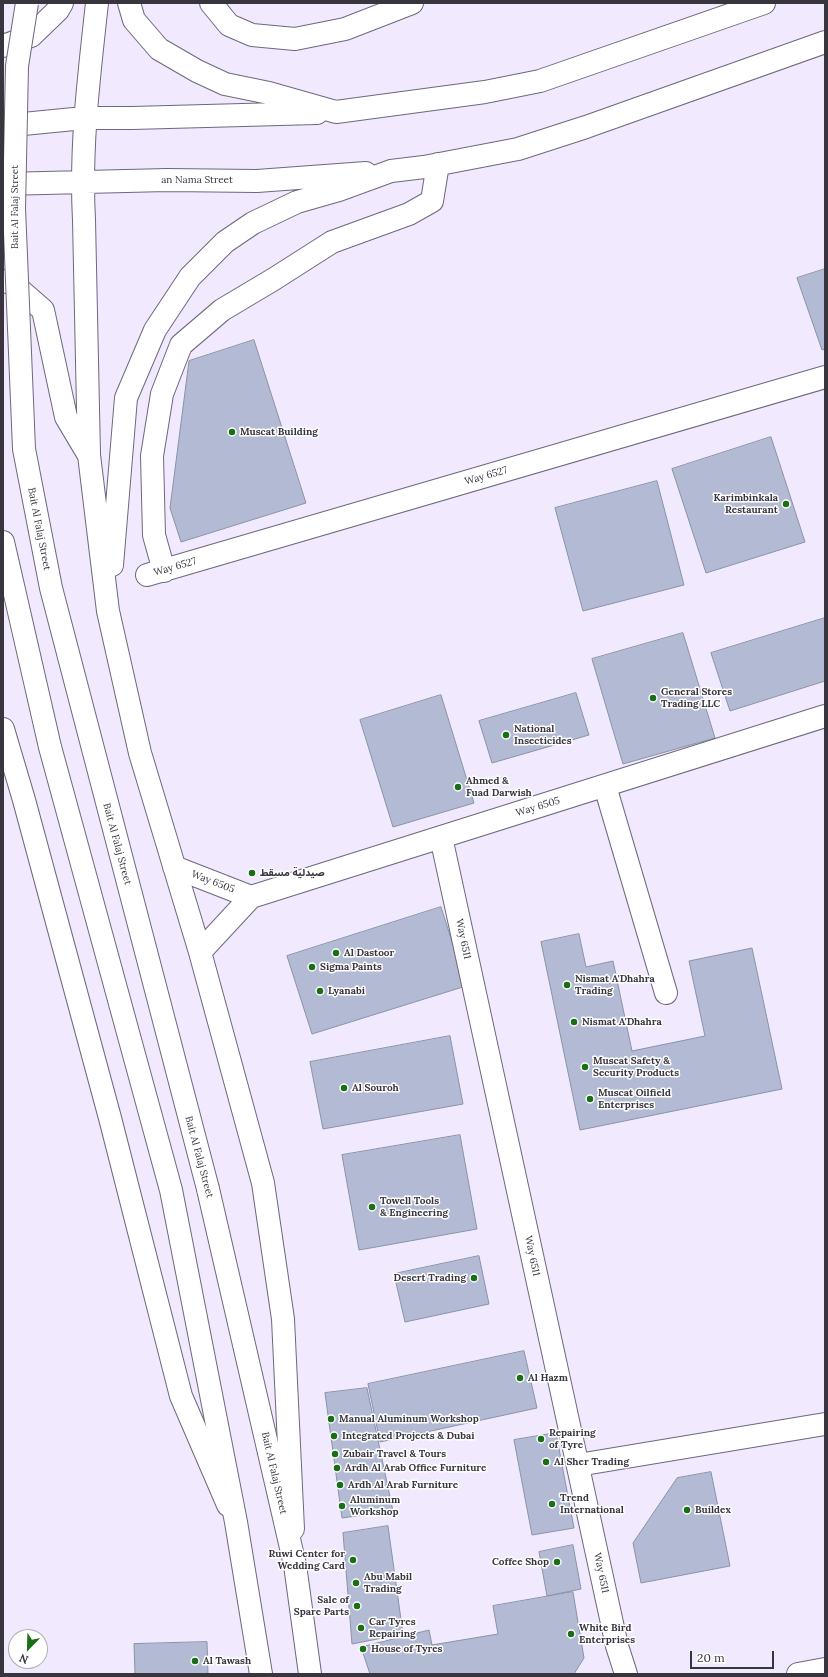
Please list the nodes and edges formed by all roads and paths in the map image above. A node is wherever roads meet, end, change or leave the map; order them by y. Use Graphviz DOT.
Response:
graph roads {
  1 [pos="27,3"];
  2 [pos="62,3"];
  3 [pos="96,3"];
  4 [pos="128,3"];
  5 [pos="210,3"];
  6 [pos="412,3"];
  7 [pos="764,3"];
  8 [pos="825,42"];
  9 [pos="3,46"];
  10 [pos="336,112"];
  11 [pos="84,118"];
  12 [pos="3,126"];
  13 [pos="438,164"];
  14 [pos="391,171"];
  15 [pos="82,183"];
  16 [pos="3,184"];
  17 [pos="3,281"];
  18 [pos="824,382"];
  19 [pos="89,455"];
  20 [pos="3,542"];
  21 [pos="108,611"];
  22 [pos="825,716"];
  23 [pos="3,729"];
  24 [pos="605,786"];
  25 [pos="441,837"];
  26 [pos="174,868"];
  27 [pos="252,897"];
  28 [pos="200,952"];
  29 [pos="666,994"];
  30 [pos="825,1424"];
  31 [pos="578,1465"];
  32 [pos="236,1522"];
  33 [pos="295,1565"];
  34 [pos="825,1669"];
  35 [pos="261,1674"];
  36 [pos="310,1674"];
  37 [pos="626,1674"];
  38 [pos="798,1674"];
  1 -- 33 [label="street, Bait Al Falaj Street, bridge"];
  2 -- 9 [label="street"];
  3 -- 11 [label="street"];
  4 -- 10 [label="street"];
  5 -- 6 [label="street"];
  7 -- 10 [label="street"];
  8 -- 13 [label="street"];
  10 -- 11 [label="street"];
  11 -- 12 [label="street"];
  11 -- 15 [label="street"];
  13 -- 14 [label="street"];
  13 -- 18 [label="street, Way 6527"];
  14 -- 15 [label="street, an Nama Street"];
  14 -- 21 [label="street"];
  15 -- 16 [label="street, an Nama Street"];
  15 -- 19 [label="street"];
  17 -- 19 [label="street"];
  19 -- 21 [label="street"];
  20 -- 32 [label="street"];
  21 -- 26 [label="street"];
  22 -- 24 [label="street, Way 6505"];
  23 -- 32 [label="street"];
  24 -- 25 [label="street, Way 6505"];
  24 -- 29 [label="street"];
  25 -- 27 [label="street, Way 6505"];
  25 -- 31 [label="street, Way 6511"];
  26 -- 27 [label="street, Way 6505"];
  26 -- 28 [label="street"];
  27 -- 28 [label="street, Way 6505"];
  28 -- 33 [label="street"];
  30 -- 31 [label="street"];
  31 -- 37 [label="street, Way 6511"];
  32 -- 35 [label="street"];
  33 -- 36 [label="street, Bait Al Falaj Street"];
  34 -- 38 [label="street"];
}
